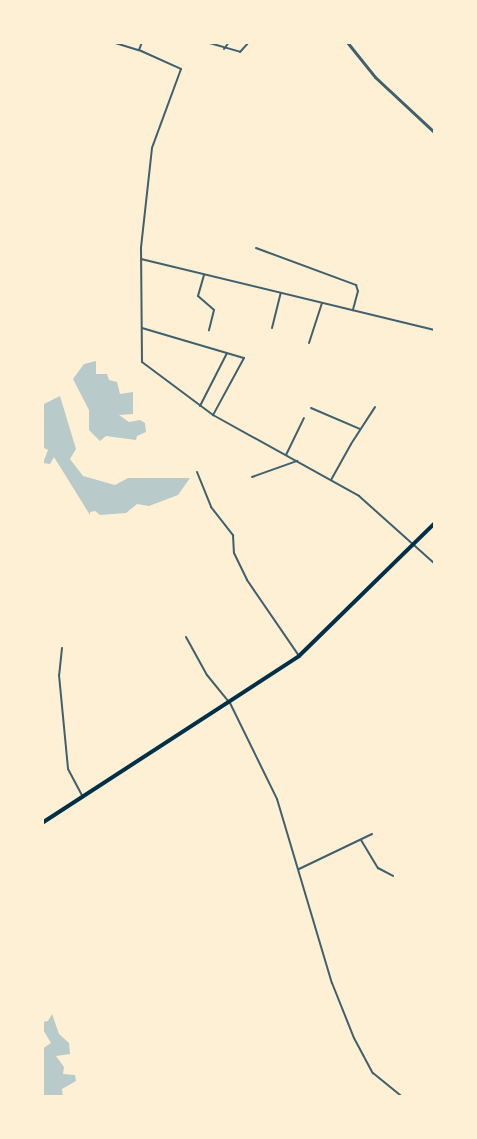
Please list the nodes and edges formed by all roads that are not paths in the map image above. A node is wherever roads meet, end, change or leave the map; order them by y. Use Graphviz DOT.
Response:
graph roads {
  1 [pos="112,42"];
  2 [pos="142,42"];
  3 [pos="206,42"];
  4 [pos="230,42"];
  5 [pos="249,42"];
  6 [pos="347,42"];
  7 [pos="224,49"];
  8 [pos="139,50"];
  9 [pos="435,133"];
  10 [pos="256,248"];
  11 [pos="141,259"];
  12 [pos="204,276"];
  13 [pos="281,292"];
  14 [pos="322,303"];
  15 [pos="353,310"];
  16 [pos="142,328"];
  17 [pos="272,328"];
  18 [pos="209,330"];
  19 [pos="435,330"];
  20 [pos="309,343"];
  21 [pos="227,353"];
  22 [pos="200,406"];
  23 [pos="375,407"];
  24 [pos="311,408"];
  25 [pos="213,415"];
  26 [pos="304,418"];
  27 [pos="360,429"];
  28 [pos="286,455"];
  29 [pos="297,461"];
  30 [pos="197,472"];
  31 [pos="252,477"];
  32 [pos="331,480"];
  33 [pos="435,523"];
  34 [pos="414,544"];
  35 [pos="435,564"];
  36 [pos="186,637"];
  37 [pos="62,648"];
  38 [pos="299,656"];
  39 [pos="230,703"];
  40 [pos="83,797"];
  41 [pos="42,823"];
  42 [pos="372,834"];
  43 [pos="361,840"];
  44 [pos="299,869"];
  45 [pos="393,876"];
  46 [pos="403,1097"];
  1 -- 8 [label="street"];
  2 -- 8 [label="street"];
  3 -- 7 [label="street"];
  4 -- 7 [label="street"];
  5 -- 7 [label="street"];
  6 -- 9 [label="street"];
  8 -- 11 [label="street"];
  10 -- 15 [label="street"];
  11 -- 12 [label="street"];
  11 -- 16 [label="street"];
  12 -- 13 [label="street"];
  12 -- 18 [label="street"];
  13 -- 14 [label="street"];
  13 -- 17 [label="street"];
  14 -- 15 [label="street"];
  14 -- 20 [label="street"];
  15 -- 19 [label="street"];
  16 -- 21 [label="street"];
  16 -- 22 [label="street"];
  21 -- 22 [label="street"];
  21 -- 25 [label="street"];
  22 -- 25 [label="street"];
  23 -- 27 [label="street"];
  24 -- 27 [label="street"];
  25 -- 28 [label="street"];
  26 -- 28 [label="street"];
  27 -- 32 [label="street"];
  28 -- 29 [label="street"];
  29 -- 31 [label="street"];
  29 -- 32 [label="street"];
  30 -- 38 [label="street"];
  32 -- 34 [label="street"];
  33 -- 34 [label="main road"];
  34 -- 35 [label="street"];
  34 -- 38 [label="main road"];
  36 -- 39 [label="street"];
  37 -- 40 [label="street"];
  38 -- 39 [label="main road"];
  39 -- 40 [label="main road"];
  39 -- 44 [label="street"];
  40 -- 41 [label="main road"];
  42 -- 43 [label="street"];
  43 -- 44 [label="street"];
  43 -- 45 [label="street"];
  44 -- 46 [label="street"];
}
